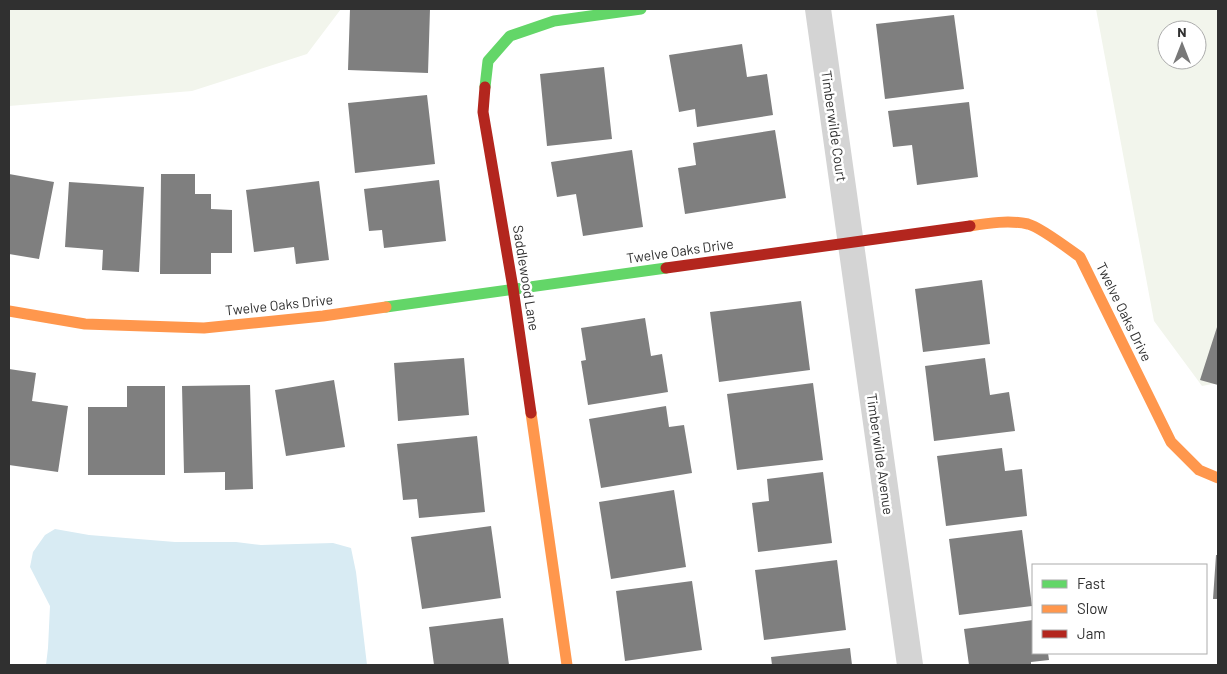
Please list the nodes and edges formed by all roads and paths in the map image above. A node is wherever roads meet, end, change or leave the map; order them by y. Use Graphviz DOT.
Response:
graph roads {
  1 [pos="640,9"];
  2 [pos="818,9"];
  3 [pos="851,243"];
  4 [pos="513,288"];
  5 [pos="9,310"];
  6 [pos="1218,478"];
  7 [pos="567,665"];
  8 [pos="910,665"];
  1 -- 4 [label="street, Saddlewood Lane"];
  2 -- 3 [label="street, Timberwilde Court"];
  3 -- 4 [label="street, Twelve Oaks Drive"];
  3 -- 6 [label="street, Twelve Oaks Drive"];
  3 -- 8 [label="street, Timberwilde Avenue"];
  4 -- 5 [label="street, Twelve Oaks Drive"];
  4 -- 7 [label="street, Saddlewood Lane"];
}
